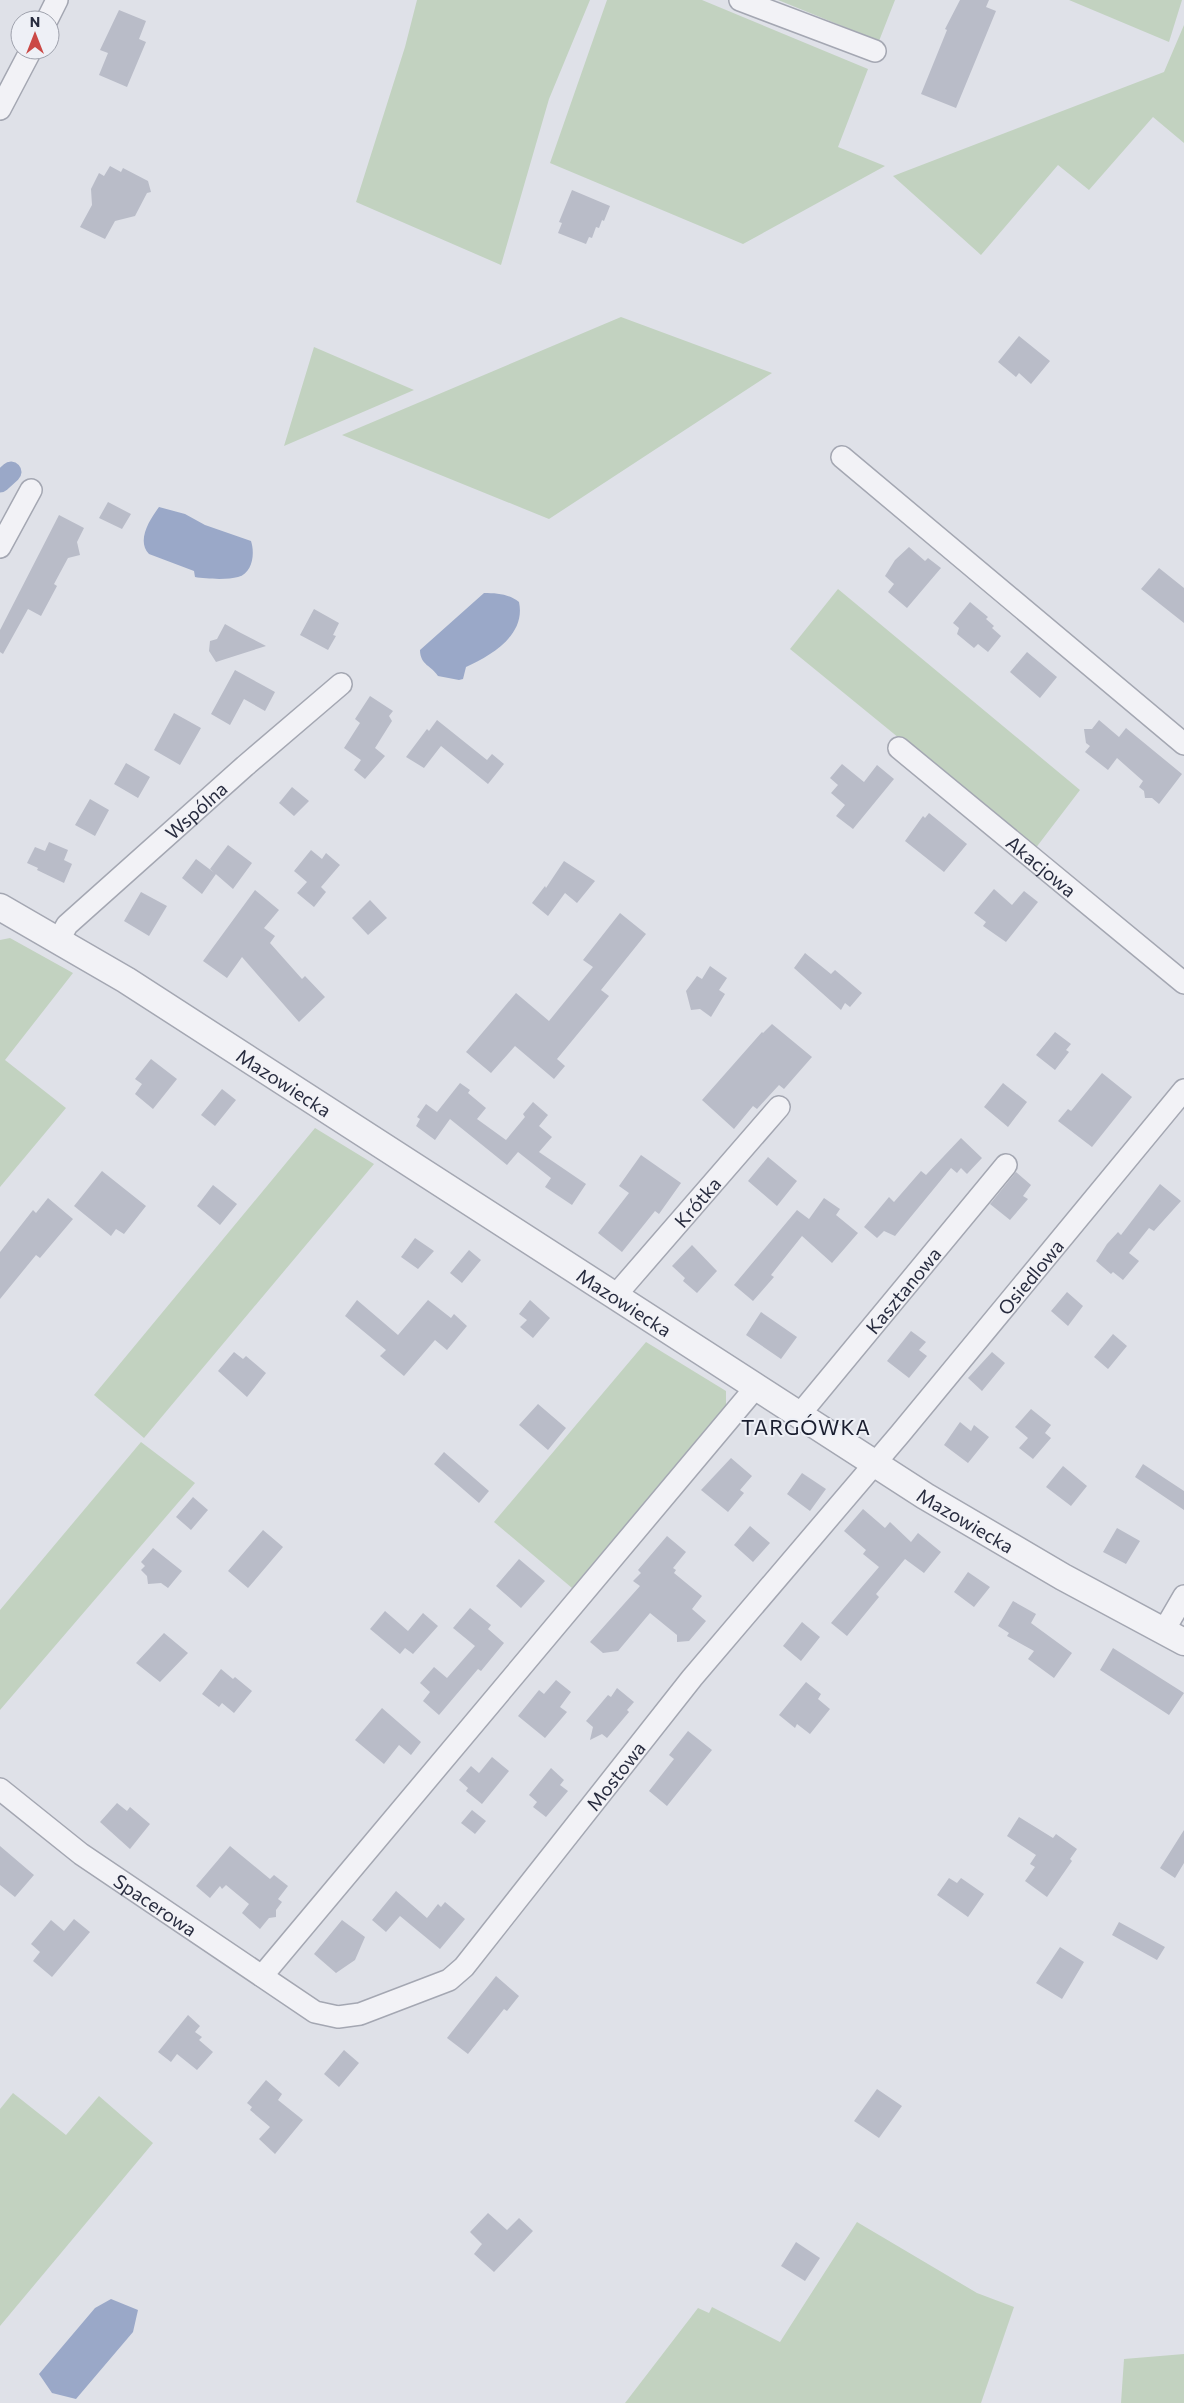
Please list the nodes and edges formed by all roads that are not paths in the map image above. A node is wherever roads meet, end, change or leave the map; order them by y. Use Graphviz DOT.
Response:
graph roads {
  1 [pos="740,0"];
  2 [pos="875,52"];
  3 [pos="26,60"];
  4 [pos="0,109"];
  5 [pos="842,457"];
  6 [pos="31,490"];
  7 [pos="0,547"];
  8 [pos="341,684"];
  9 [pos="1184,744"];
  10 [pos="899,748"];
  11 [pos="2,913"];
  12 [pos="65,944"];
  13 [pos="1184,983"];
  14 [pos="1184,1090"];
  15 [pos="779,1107"];
  16 [pos="1006,1165"];
  17 [pos="615,1296"];
  18 [pos="756,1387"];
  19 [pos="800,1414"];
  20 [pos="874,1463"];
  21 [pos="1184,1596"];
  22 [pos="1174,1637"];
  23 [pos="0,1789"];
  24 [pos="262,1976"];
  25 [pos="316,2012"];
  1 -- 2 [label="street"];
  3 -- 4 [label="street"];
  5 -- 9 [label="street"];
  6 -- 7 [label="street"];
  8 -- 12 [label="street, Wspólna"];
  10 -- 13 [label="street, Akacjowa"];
  11 -- 12 [label="street, Mazowiecka"];
  12 -- 17 [label="street, Mazowiecka"];
  14 -- 20 [label="street, Osiedlowa"];
  15 -- 17 [label="street, Krótka"];
  16 -- 19 [label="street, Kasztanowa"];
  17 -- 18 [label="street, Mazowiecka"];
  18 -- 19 [label="street, Mazowiecka"];
  18 -- 24 [label="street"];
  19 -- 20 [label="street, Mazowiecka"];
  20 -- 22 [label="street, Mazowiecka"];
  20 -- 25 [label="street, Mostowa"];
  21 -- 22 [label="street"];
  23 -- 24 [label="street, Spacerowa"];
  24 -- 25 [label="street, Spacerowa"];
}
